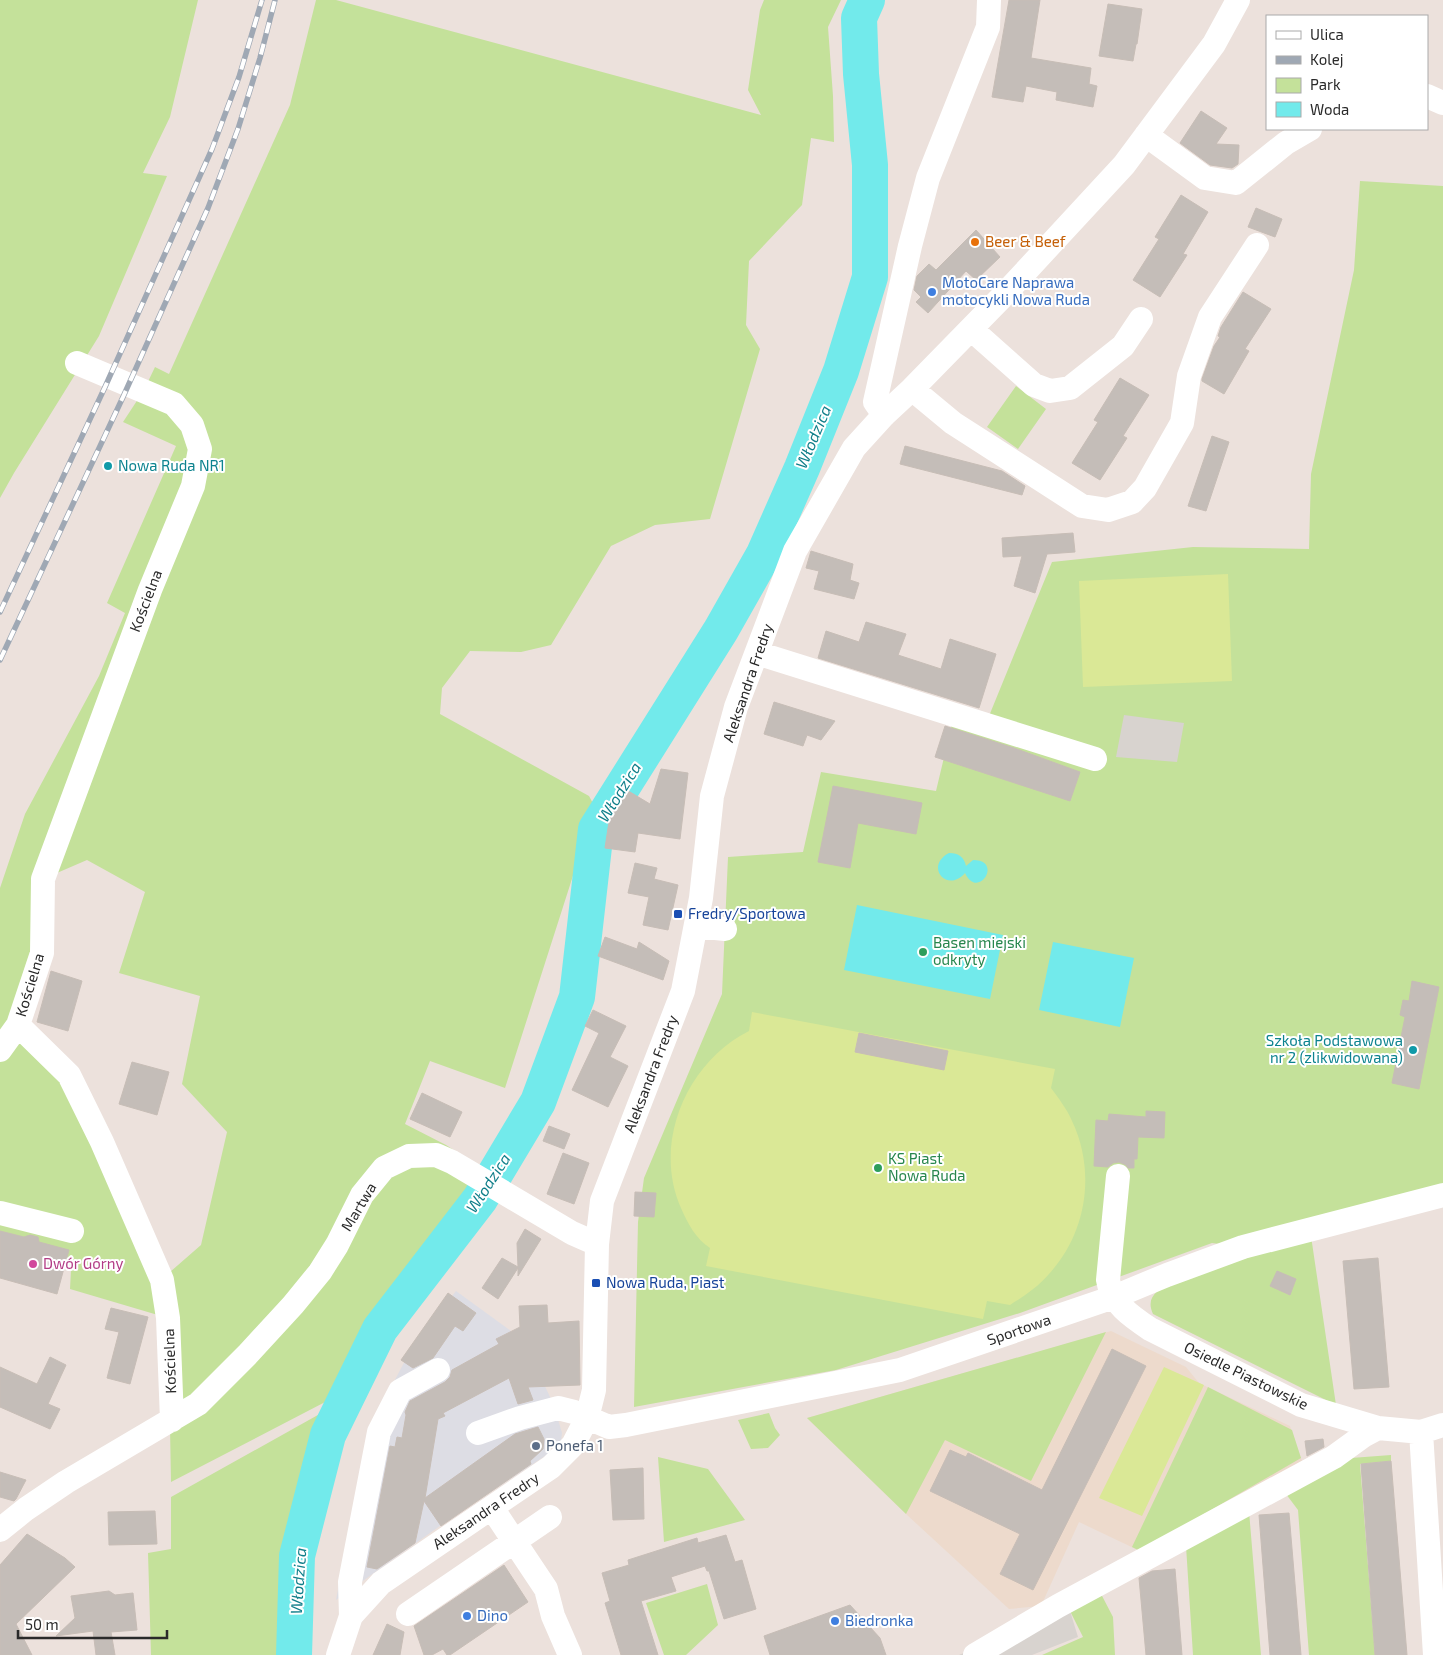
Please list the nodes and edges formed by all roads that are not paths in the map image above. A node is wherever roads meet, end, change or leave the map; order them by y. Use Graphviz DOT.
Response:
graph roads {
  1 [pos="989,0"];
  2 [pos="1238,0"];
  3 [pos="1428,96"];
  4 [pos="1443,103"];
  5 [pos="1308,130"];
  6 [pos="1146,136"];
  7 [pos="1256,246"];
  8 [pos="1141,319"];
  9 [pos="971,329"];
  10 [pos="76,363"];
  11 [pos="912,389"];
  12 [pos="884,415"];
  13 [pos="757,653"];
  14 [pos="1095,759"];
  15 [pos="696,926"];
  16 [pos="725,929"];
  17 [pos="18,1025"];
  18 [pos="0,1050"];
  19 [pos="1118,1176"];
  20 [pos="1443,1195"];
  21 [pos="0,1213"];
  22 [pos="72,1231"];
  23 [pos="597,1244"];
  24 [pos="1114,1297"];
  25 [pos="438,1370"];
  26 [pos="587,1418"];
  27 [pos="172,1420"];
  28 [pos="1378,1428"];
  29 [pos="1432,1428"];
  30 [pos="478,1433"];
  31 [pos="492,1508"];
  32 [pos="550,1517"];
  33 [pos="0,1530"];
  34 [pos="514,1542"];
  35 [pos="408,1614"];
  36 [pos="352,1616"];
  37 [pos="338,1655"];
  38 [pos="570,1655"];
  39 [pos="976,1655"];
  40 [pos="1435,1655"];
  1 -- 12 [label="street"];
  2 -- 6 [label="street, Aleksandra Fredry"];
  3 -- 4 [label="street"];
  5 -- 6 [label="street"];
  6 -- 9 [label="street, Aleksandra Fredry"];
  7 -- 11 [label="street"];
  8 -- 9 [label="street"];
  9 -- 11 [label="street, Aleksandra Fredry"];
  10 -- 17 [label="street, Kościelna"];
  11 -- 12 [label="street, Aleksandra Fredry"];
  12 -- 13 [label="street, Aleksandra Fredry"];
  13 -- 14 [label="street"];
  13 -- 15 [label="street, Aleksandra Fredry"];
  15 -- 16 [label="street"];
  15 -- 23 [label="street, Aleksandra Fredry"];
  17 -- 18 [label="street"];
  17 -- 27 [label="street, Kościelna"];
  19 -- 24 [label="street"];
  20 -- 24 [label="street, Sportowa"];
  21 -- 22 [label="street"];
  23 -- 26 [label="street, Aleksandra Fredry"];
  23 -- 27 [label="street, Martwa"];
  24 -- 26 [label="street, Sportowa"];
  24 -- 28 [label="street, Osiedle Piastowskie"];
  25 -- 36 [label="street"];
  26 -- 30 [label="street, Sportowa"];
  26 -- 31 [label="street, Aleksandra Fredry"];
  27 -- 33 [label="street"];
  28 -- 29 [label="street, Osiedle Piastowskie"];
  28 -- 39 [label="street"];
  29 -- 40 [label="street, Osiedle Piastowskie"];
  31 -- 34 [label="street"];
  31 -- 36 [label="street, Aleksandra Fredry"];
  32 -- 34 [label="street"];
  34 -- 35 [label="street"];
  34 -- 38 [label="street"];
  36 -- 37 [label="street, Aleksandra Fredry"];
}
